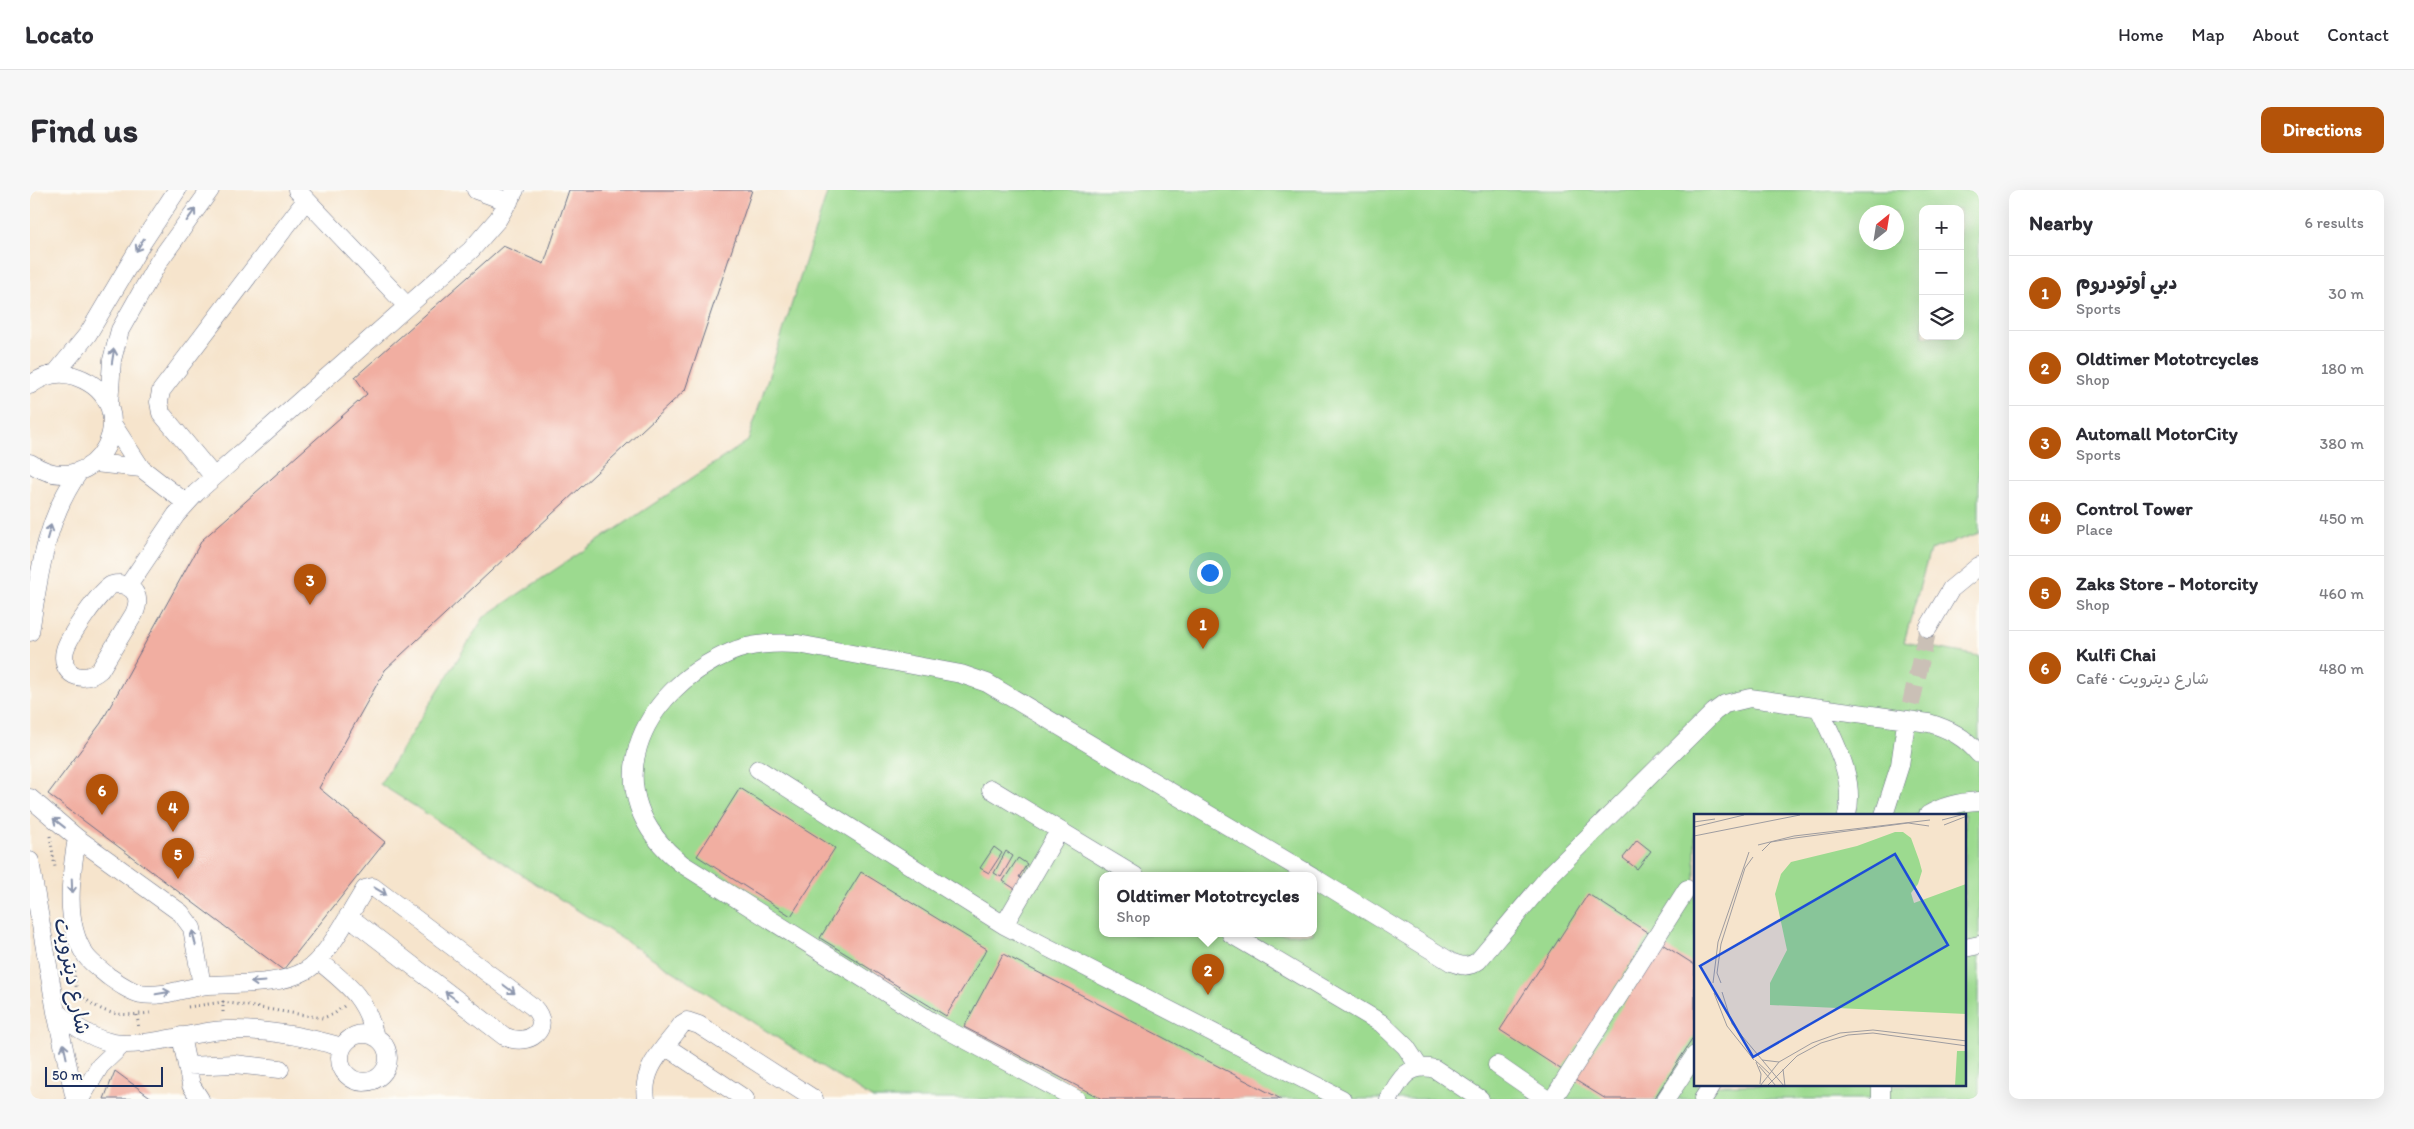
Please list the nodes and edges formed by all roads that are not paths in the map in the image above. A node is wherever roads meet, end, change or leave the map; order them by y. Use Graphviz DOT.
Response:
graph roads {
  1 [pos="177,190"];
  2 [pos="210,190"];
  3 [pos="476,190"];
  4 [pos="302,195"];
  5 [pos="512,196"];
  6 [pos="408,306"];
  7 [pos="55,374"];
  8 [pos="30,385"];
  9 [pos="109,405"];
  10 [pos="113,425"];
  11 [pos="30,463"];
  12 [pos="95,463"];
  13 [pos="141,468"];
  14 [pos="79,472"];
  15 [pos="214,477"];
  16 [pos="186,503"];
  17 [pos="1979,566"];
  18 [pos="128,586"];
  19 [pos="1928,628"];
  20 [pos="30,632"];
  21 [pos="1819,708"];
  22 [pos="1906,730"];
  23 [pos="1979,754"];
  24 [pos="758,769"];
  25 [pos="991,789"];
  26 [pos="30,798"];
  27 [pos="1979,801"];
  28 [pos="1847,814"];
  29 [pos="1884,814"];
  30 [pos="1930,814"];
  31 [pos="1059,831"];
  32 [pos="77,838"];
  33 [pos="30,861"];
  34 [pos="1128,872"];
  35 [pos="1304,872"];
  36 [pos="1317,880"];
  37 [pos="1687,889"];
  38 [pos="348,916"];
  39 [pos="1004,924"];
  40 [pos="1236,937"];
  41 [pos="1979,945"];
  42 [pos="1966,948"];
  43 [pos="312,965"];
  44 [pos="202,986"];
  45 [pos="56,1012"];
  46 [pos="181,1036"];
  47 [pos="367,1036"];
  48 [pos="123,1044"];
  49 [pos="665,1046"];
  50 [pos="342,1047"];
  51 [pos="1694,1057"];
  52 [pos="1497,1065"];
  53 [pos="187,1066"];
  54 [pos="1419,1067"];
  55 [pos="280,1069"];
  56 [pos="1711,1086"];
  57 [pos="1881,1086"];
  58 [pos="75,1099"];
  59 [pos="80,1099"];
  60 [pos="200,1099"];
  61 [pos="646,1099"];
  62 [pos="745,1099"];
  63 [pos="814,1099"];
  64 [pos="1076,1099"];
  65 [pos="1342,1099"];
  66 [pos="1389,1099"];
  67 [pos="1480,1099"];
  68 [pos="1546,1099"];
  69 [pos="1553,1099"];
  70 [pos="1666,1099"];
  71 [pos="1703,1099"];
  72 [pos="1881,1099"];
  1 -- 7 [label="street, one-way"];
  9 -- 2 [label="street, one-way"];
  3 -- 5 [label="street"];
  4 -- 6 [label="street"];
  4 -- 15 [label="street"];
  5 -- 6 [label="street"];
  6 -- 15 [label="street"];
  7 -- 8 [label="street"];
  7 -- 9 [label="street"];
  9 -- 10 [label="street"];
  10 -- 12 [label="street"];
  10 -- 13 [label="street"];
  11 -- 14 [label="street"];
  12 -- 13 [label="street"];
  12 -- 14 [label="street"];
  13 -- 16 [label="street"];
  20 -- 14 [label="street, one-way"];
  15 -- 16 [label="street"];
  16 -- 18 [label="street"];
  17 -- 19 [label="street"];
  18 -- 18 [label="street"];
  21 -- 23 [label="street"];
  21 -- 28 [label="street"];
  21 -- 36 [label="street"];
  22 -- 29 [label="street"];
  24 -- 39 [label="street"];
  25 -- 31 [label="street"];
  32 -- 26 [label="street, one-way"];
  27 -- 30 [label="street"];
  31 -- 34 [label="street"];
  31 -- 39 [label="street"];
  44 -- 32 [label="street, one-way"];
  32 -- 44 [label="street, one-way"];
  33 -- 45 [label="street, شارع ديترويت"];
  35 -- 64 [label="street"];
  37 -- 69 [label="street"];
  38 -- 38 [label="street, one-way"];
  38 -- 43 [label="street"];
  39 -- 65 [label="street"];
  40 -- 54 [label="street"];
  41 -- 42 [label="street"];
  43 -- 44 [label="street, one-way"];
  43 -- 47 [label="street"];
  43 -- 47 [label="street"];
  45 -- 48 [label="street"];
  58 -- 45 [label="street, شارع ديترويت, one-way"];
  46 -- 48 [label="street"];
  46 -- 50 [label="street"];
  46 -- 53 [label="street"];
  47 -- 50 [label="street"];
  47 -- 50 [label="street"];
  48 -- 59 [label="street"];
  49 -- 61 [label="street"];
  49 -- 62 [label="street"];
  49 -- 63 [label="street"];
  51 -- 70 [label="street"];
  52 -- 68 [label="street"];
  53 -- 55 [label="street"];
  53 -- 60 [label="street"];
  54 -- 66 [label="street"];
  54 -- 67 [label="street"];
  56 -- 71 [label="street"];
  57 -- 72 [label="street"];
}
